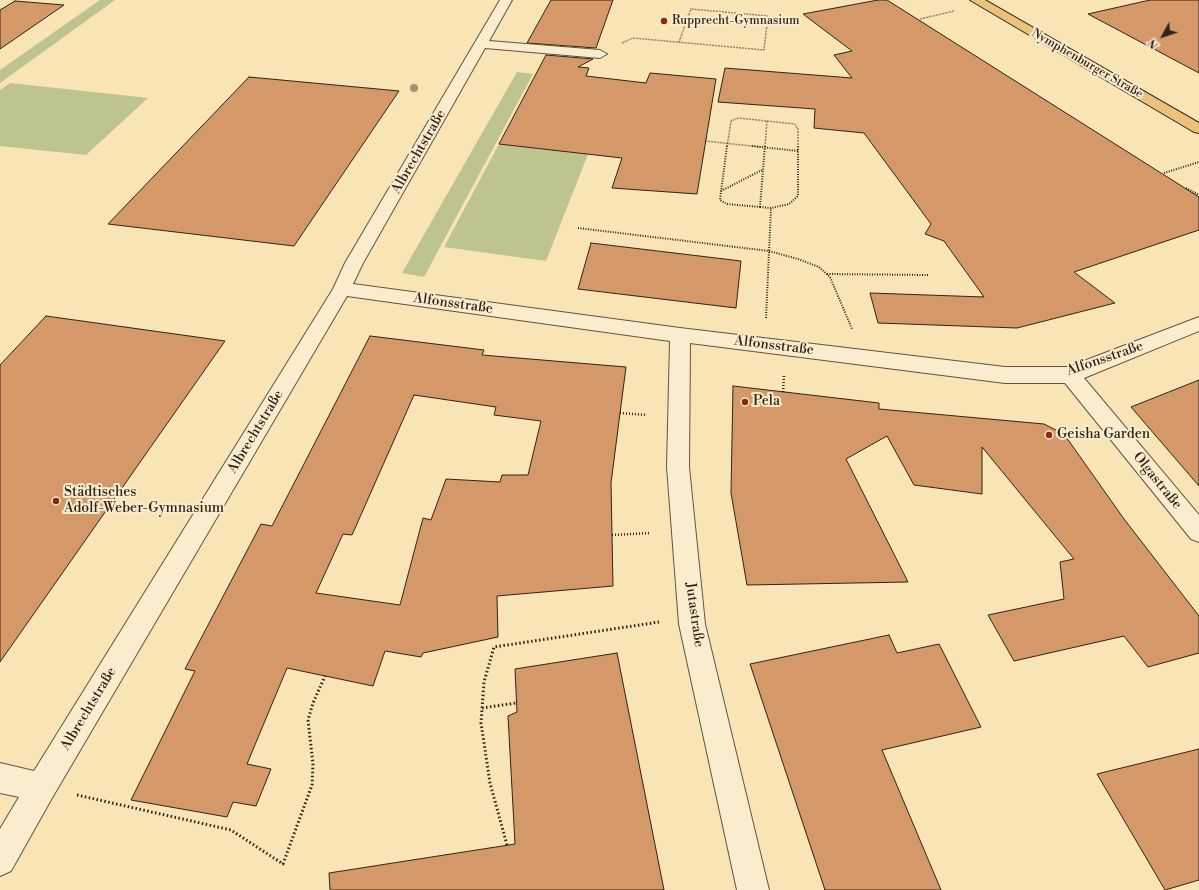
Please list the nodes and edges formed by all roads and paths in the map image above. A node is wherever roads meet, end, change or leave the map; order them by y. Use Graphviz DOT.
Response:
graph roads {
  1 [pos="506,0"];
  2 [pos="976,0"];
  3 [pos="954,12"];
  4 [pos="920,19"];
  5 [pos="679,42"];
  6 [pos="481,44"];
  7 [pos="600,54"];
  8 [pos="766,121"];
  9 [pos="1199,129"];
  10 [pos="705,141"];
  11 [pos="727,144"];
  12 [pos="764,148"];
  13 [pos="798,151"];
  14 [pos="1199,162"];
  15 [pos="762,170"];
  16 [pos="1164,173"];
  17 [pos="1186,188"];
  18 [pos="721,191"];
  19 [pos="1199,195"];
  20 [pos="760,207"];
  21 [pos="771,208"];
  22 [pos="578,228"];
  23 [pos="769,251"];
  24 [pos="827,274"];
  25 [pos="929,275"];
  26 [pos="342,289"];
  27 [pos="766,320"];
  28 [pos="1199,324"];
  29 [pos="680,335"];
  30 [pos="863,357"];
  31 [pos="1070,375"];
  32 [pos="1199,532"];
  33 [pos="612,535"];
  34 [pos="618,535"];
  35 [pos="643,624"];
  36 [pos="325,676"];
  37 [pos="516,703"];
  38 [pos="482,708"];
  39 [pos="0,778"];
  40 [pos="42,787"];
  41 [pos="507,845"];
  42 [pos="0,860"];
  43 [pos="753,890"];
  1 -- 6 [label="street, Albrechtstraße"];
  2 -- 9 [label="main road, Nymphenburger Straße"];
  3 -- 4 [label="path"];
  5 -- 5 [label="path"];
  5 -- 7 [label="path"];
  6 -- 7 [label="street"];
  6 -- 26 [label="street, Albrechtstraße"];
  8 -- 11 [label="path"];
  8 -- 12 [label="path"];
  8 -- 13 [label="path"];
  10 -- 11 [label="path"];
  11 -- 12 [label="path"];
  11 -- 18 [label="path"];
  12 -- 13 [label="path"];
  12 -- 15 [label="path"];
  13 -- 21 [label="path"];
  14 -- 16 [label="path"];
  15 -- 18 [label="path"];
  15 -- 20 [label="path"];
  17 -- 19 [label="path"];
  18 -- 20 [label="path"];
  20 -- 21 [label="path"];
  21 -- 23 [label="path"];
  22 -- 23 [label="path"];
  23 -- 24 [label="path"];
  23 -- 27 [label="path"];
  24 -- 25 [label="path"];
  24 -- 30 [label="path"];
  26 -- 29 [label="street, Alfonsstraße"];
  26 -- 40 [label="street, Albrechtstraße"];
  28 -- 31 [label="street, Alfonsstraße"];
  29 -- 30 [label="street, Alfonsstraße"];
  29 -- 43 [label="street, Jutastraße"];
  30 -- 31 [label="street, Alfonsstraße"];
  31 -- 32 [label="street, Olgastraße"];
  33 -- 34 [label="path"];
  35 -- 38 [label="path"];
  36 -- 40 [label="path"];
  37 -- 38 [label="path"];
  38 -- 41 [label="path"];
  39 -- 40 [label="street"];
  40 -- 42 [label="street, Albrechtstraße"];
}
